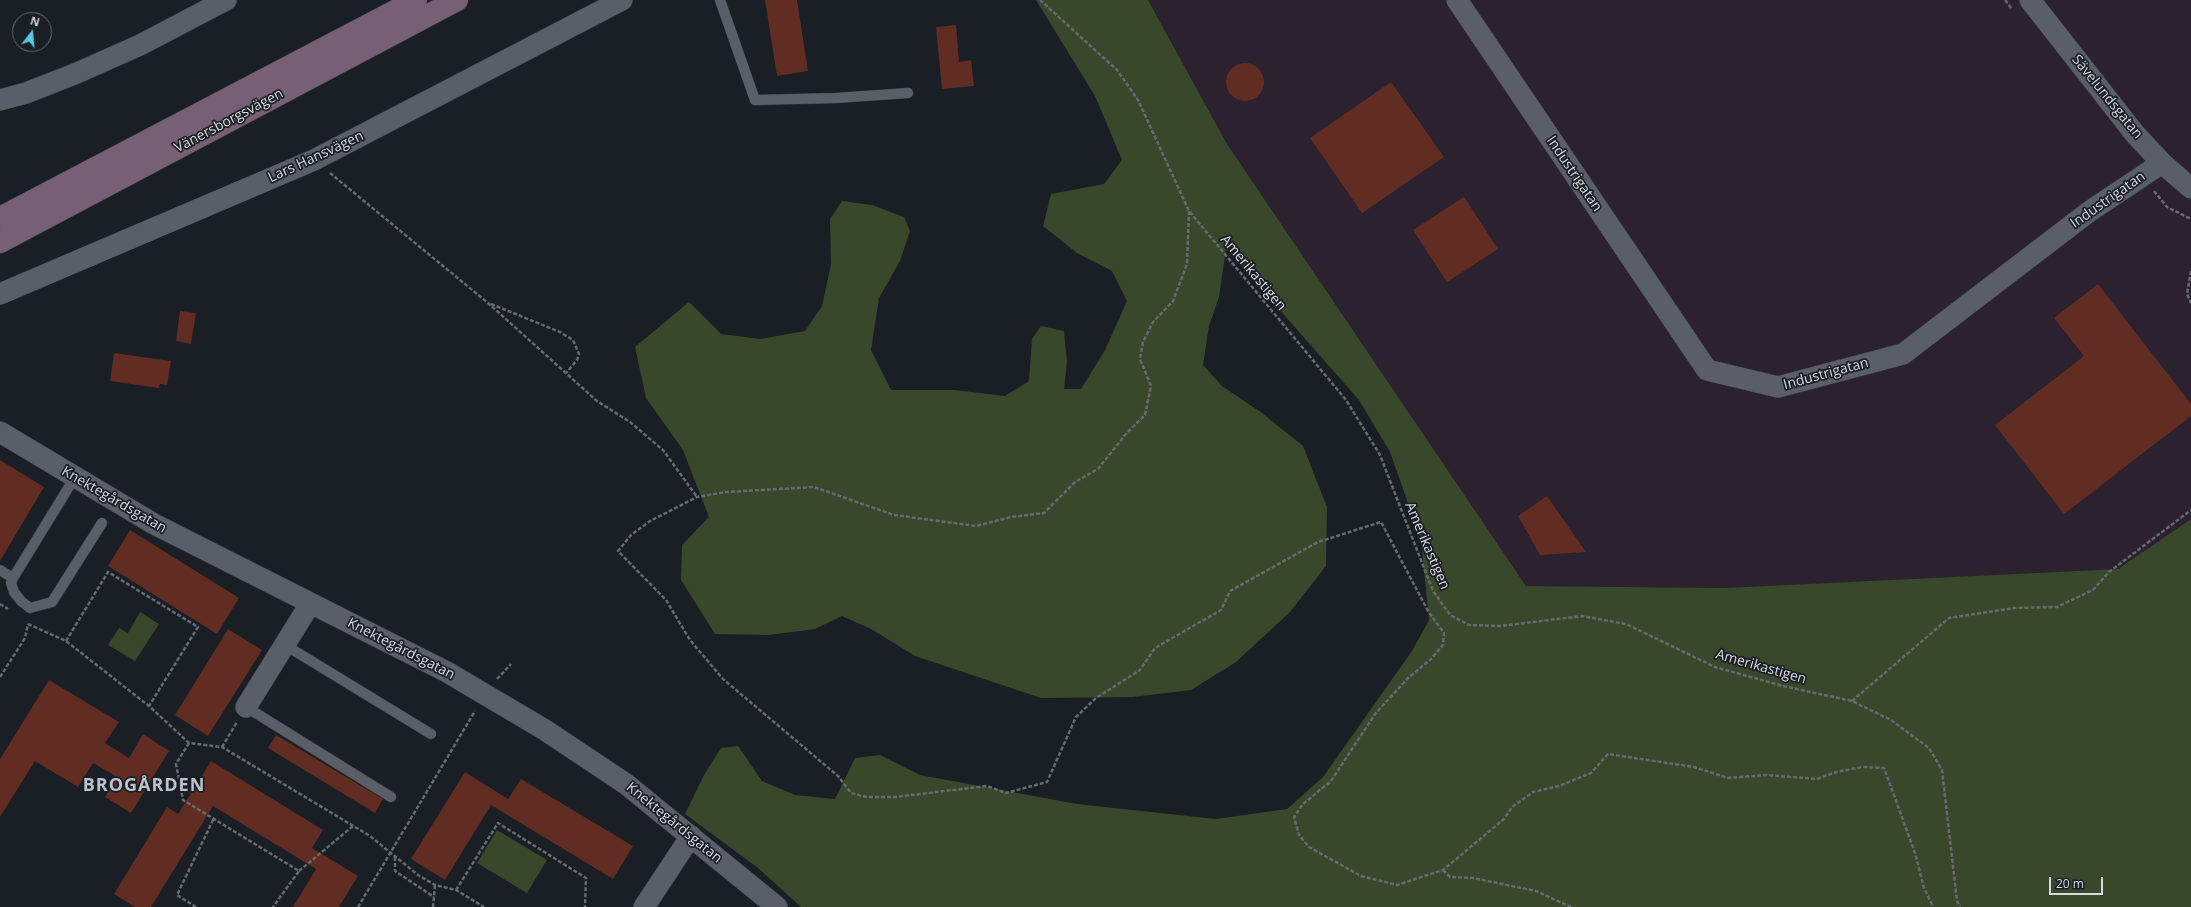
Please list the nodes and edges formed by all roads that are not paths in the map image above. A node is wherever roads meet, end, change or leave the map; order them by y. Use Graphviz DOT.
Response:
graph roads {
  1 [pos="226,0"];
  2 [pos="416,0"];
  3 [pos="457,0"];
  4 [pos="622,0"];
  5 [pos="720,0"];
  6 [pos="1457,0"];
  7 [pos="2030,0"];
  8 [pos="195,7"];
  9 [pos="908,93"];
  10 [pos="0,100"];
  11 [pos="2162,163"];
  12 [pos="2191,188"];
  13 [pos="0,218"];
  14 [pos="0,242"];
  15 [pos="0,294"];
  16 [pos="0,432"];
  17 [pos="75,477"];
  18 [pos="102,523"];
  19 [pos="0,570"];
  20 [pos="13,578"];
  21 [pos="310,604"];
  22 [pos="286,645"];
  23 [pos="246,707"];
  24 [pos="431,734"];
  25 [pos="391,797"];
  26 [pos="691,836"];
  27 [pos="644,907"];
  28 [pos="777,907"];
  1 -- 8 [label="street"];
  2 -- 13 [label="main road, Vänersborgsvägen"];
  3 -- 14 [label="main road, Vänersborgsvägen"];
  4 -- 15 [label="street, Lars Hansvägen"];
  5 -- 9 [label="lane"];
  6 -- 11 [label="street, Industrigatan"];
  7 -- 11 [label="street, Sävelundsgatan"];
  8 -- 10 [label="street"];
  11 -- 12 [label="street, Sävelundsgatan"];
  16 -- 17 [label="street, Knektegårdsgatan"];
  17 -- 20 [label="lane"];
  17 -- 21 [label="street, Knektegårdsgatan"];
  18 -- 20 [label="lane"];
  19 -- 20 [label="lane"];
  21 -- 22 [label="street"];
  21 -- 26 [label="street, Knektegårdsgatan"];
  22 -- 23 [label="street"];
  22 -- 24 [label="lane"];
  23 -- 25 [label="lane"];
  26 -- 27 [label="street"];
  26 -- 28 [label="street, Knektegårdsgatan"];
}
